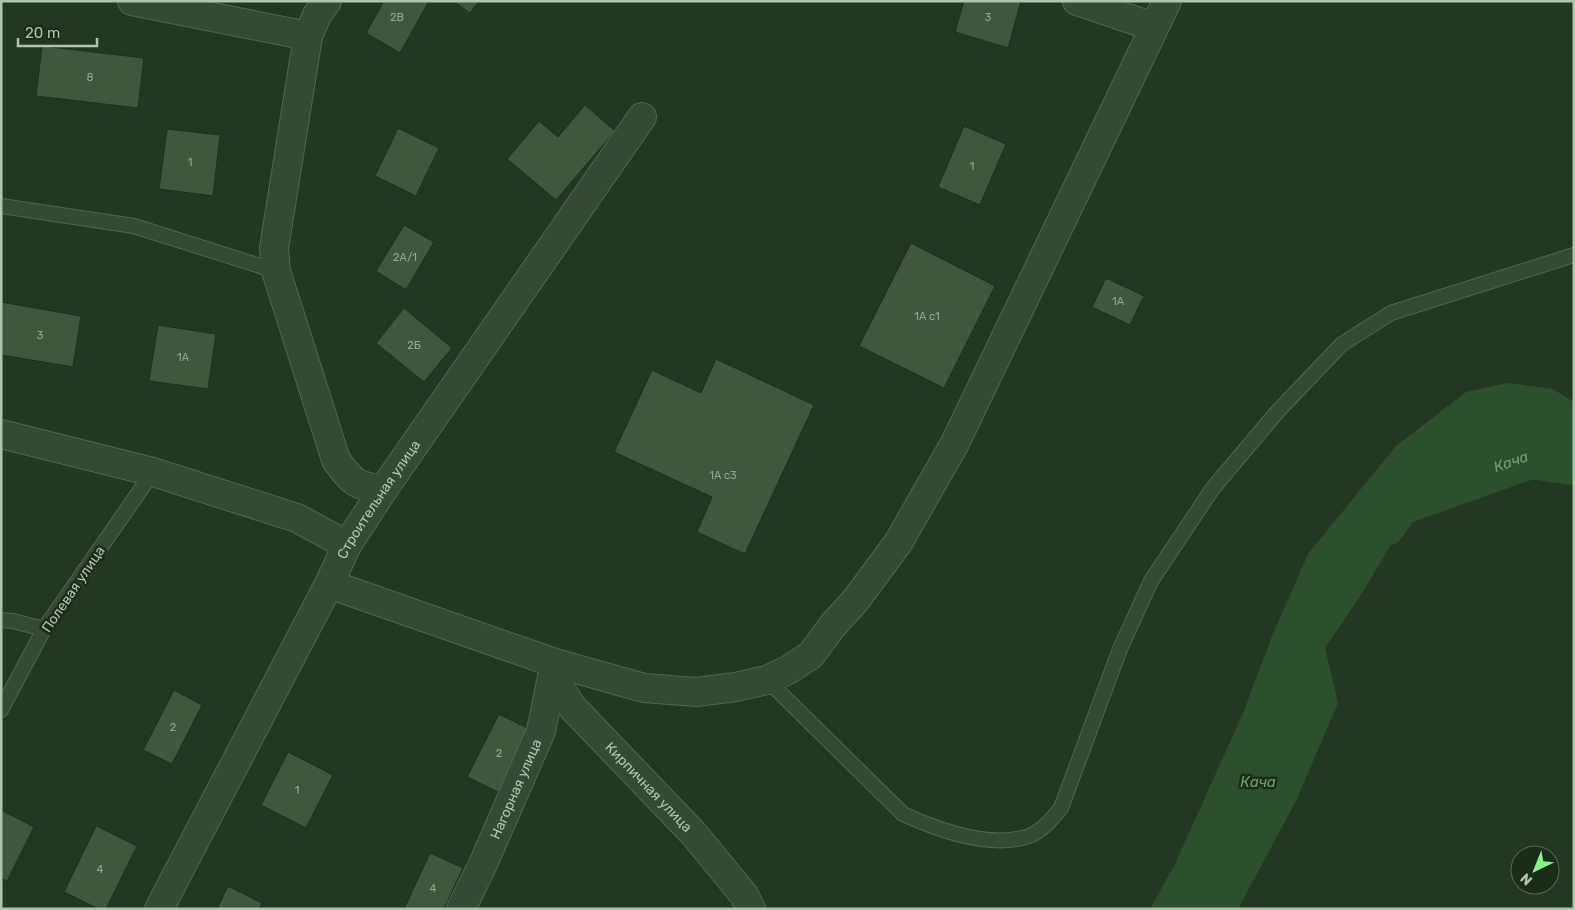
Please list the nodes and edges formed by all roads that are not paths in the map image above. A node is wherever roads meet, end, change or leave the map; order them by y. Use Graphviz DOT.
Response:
graph roads {
  1 [pos="132,1"];
  2 [pos="327,1"];
  3 [pos="1077,1"];
  4 [pos="1167,1"];
  5 [pos="1154,27"];
  6 [pos="308,36"];
  7 [pos="642,117"];
  8 [pos="1,206"];
  9 [pos="1574,255"];
  10 [pos="276,271"];
  11 [pos="1,434"];
  12 [pos="153,472"];
  13 [pos="383,490"];
  14 [pos="347,545"];
  15 [pos="329,584"];
  16 [pos="1,620"];
  17 [pos="44,629"];
  18 [pos="555,663"];
  19 [pos="767,680"];
  20 [pos="1,710"];
  21 [pos="159,909"];
  22 [pos="461,909"];
  23 [pos="751,909"];
  1 -- 6 [label="street"];
  2 -- 6 [label="street"];
  3 -- 5 [label="street"];
  4 -- 5 [label="street"];
  5 -- 19 [label="street"];
  6 -- 10 [label="street"];
  7 -- 13 [label="street, Строительная улица"];
  8 -- 10 [label="lane"];
  9 -- 19 [label="lane"];
  10 -- 13 [label="street"];
  11 -- 12 [label="street"];
  12 -- 14 [label="street"];
  12 -- 17 [label="lane, Полевая улица"];
  13 -- 14 [label="street, Строительная улица"];
  14 -- 15 [label="street, Строительная улица"];
  15 -- 18 [label="street"];
  15 -- 21 [label="street, Строительная улица"];
  16 -- 17 [label="lane"];
  17 -- 20 [label="lane, Полевая улица"];
  18 -- 19 [label="street"];
  18 -- 22 [label="street, Нагорная улица"];
  18 -- 23 [label="street, Кирпичная улица"];
}
